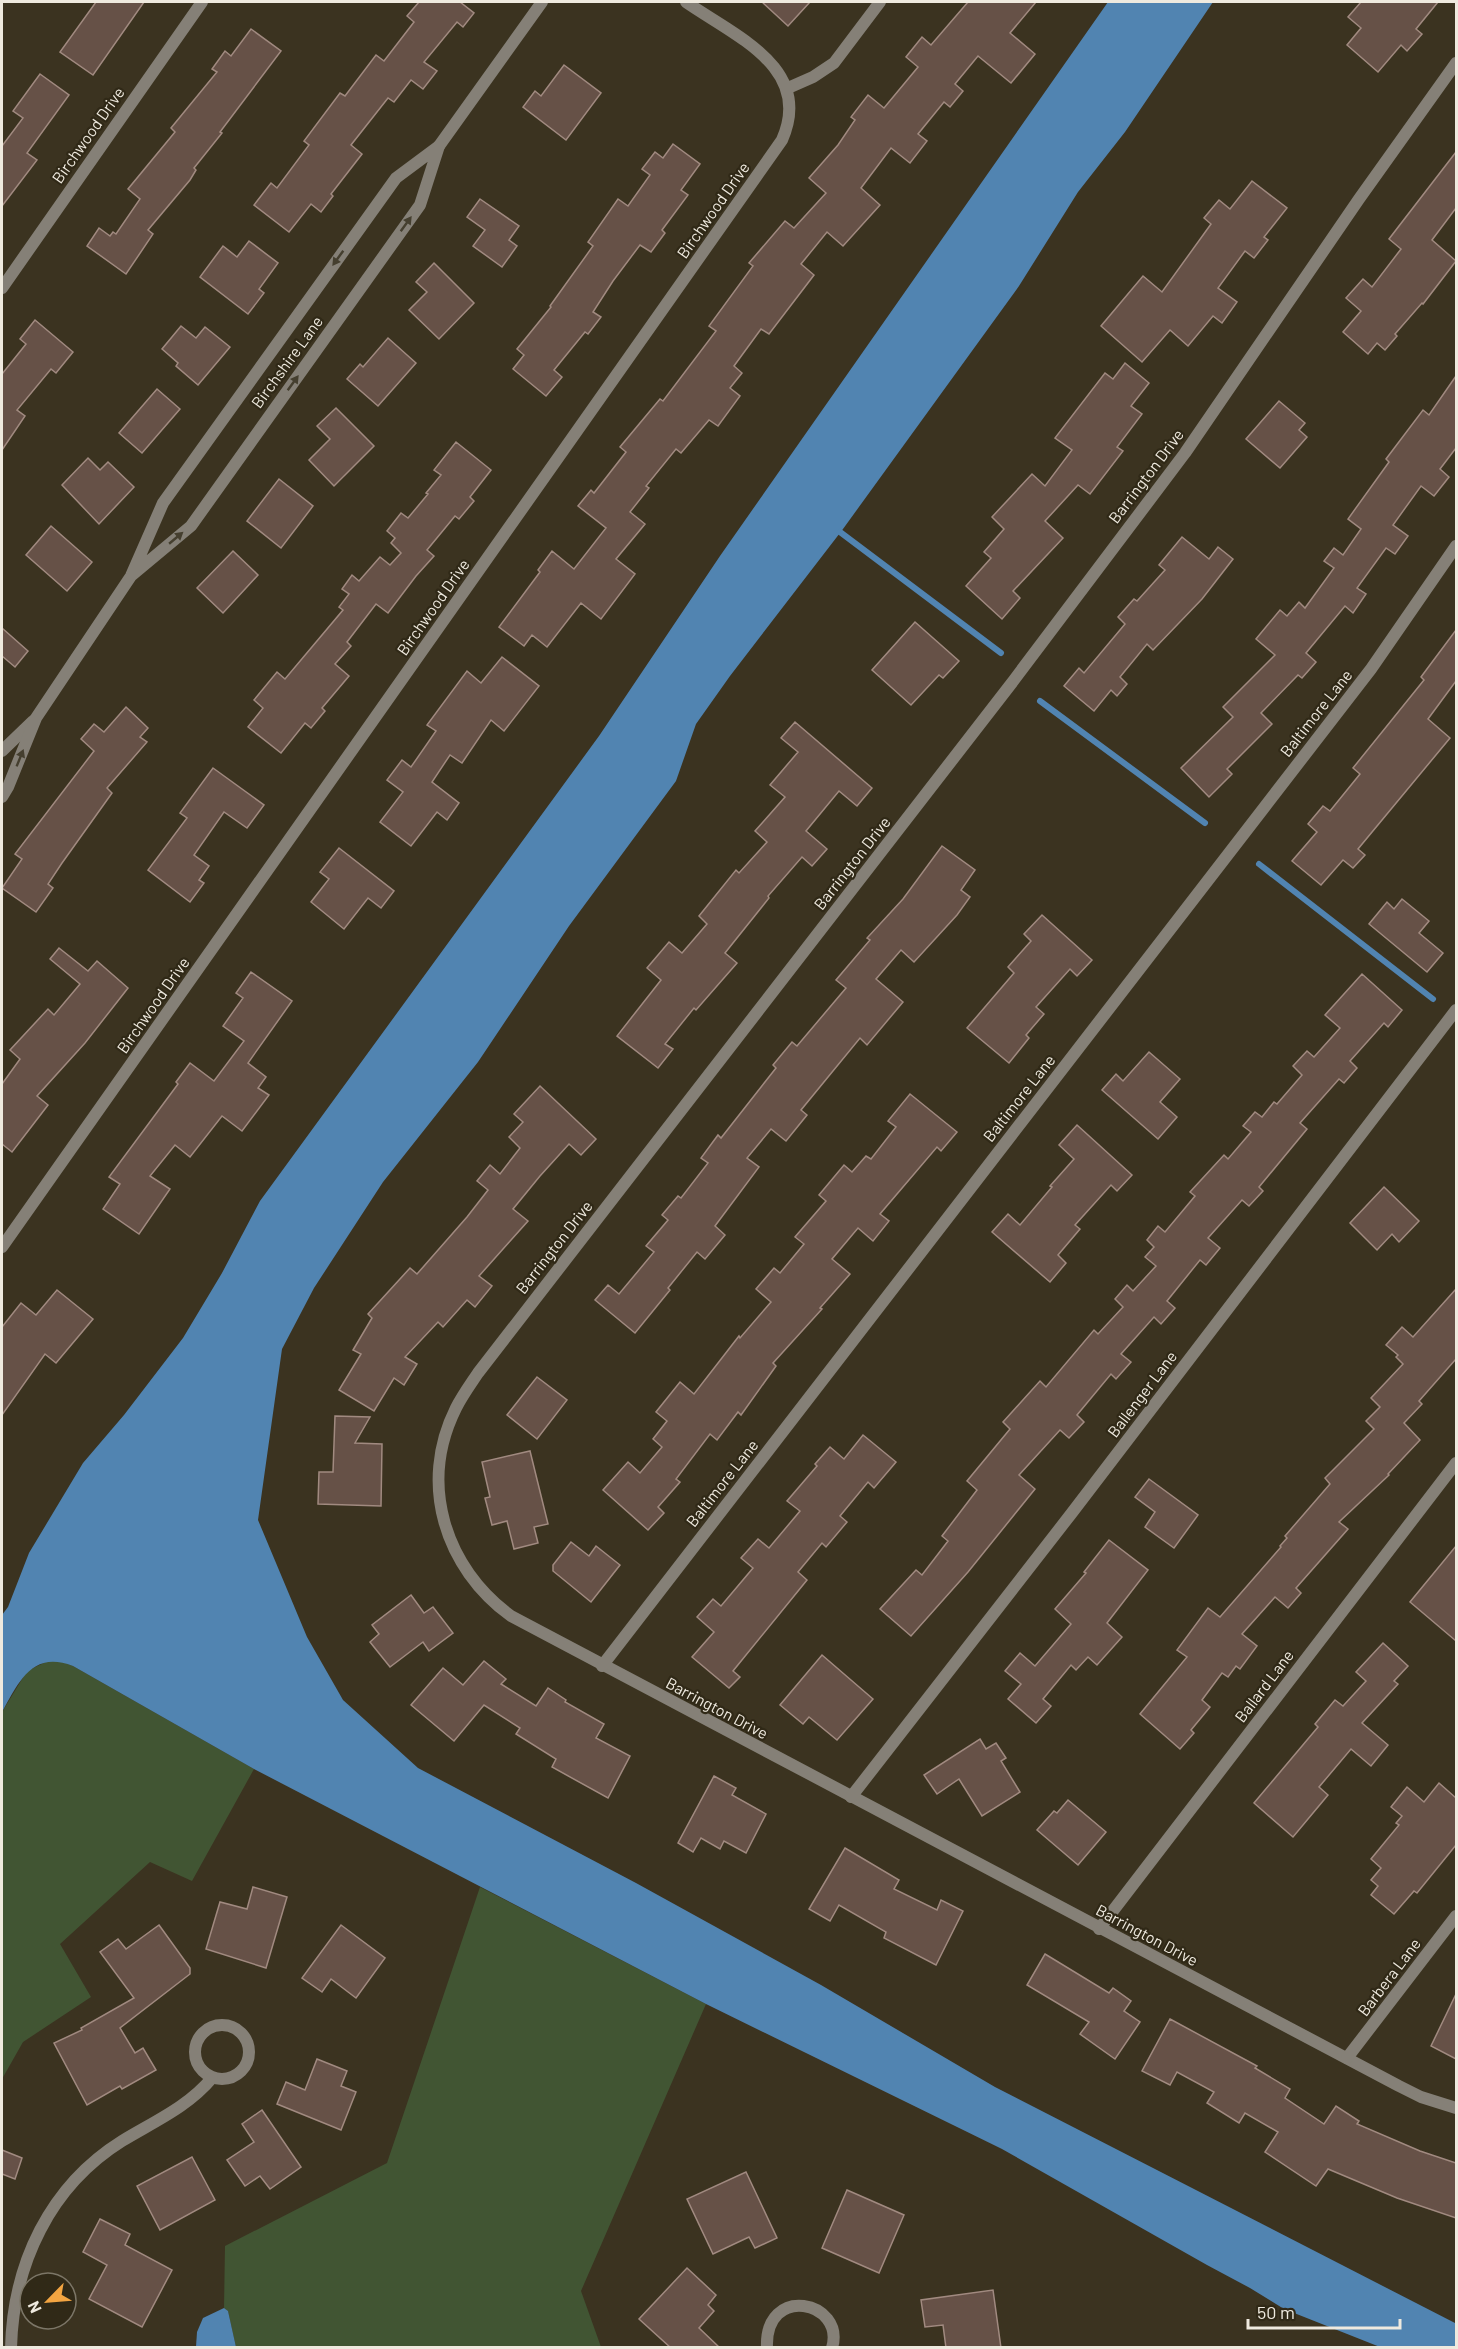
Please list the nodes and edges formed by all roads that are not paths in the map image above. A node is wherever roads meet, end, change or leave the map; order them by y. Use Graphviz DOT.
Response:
graph roads {
  1 [pos="202,2"];
  2 [pos="542,2"];
  3 [pos="686,2"];
  4 [pos="880,2"];
  5 [pos="1456,63"];
  6 [pos="788,88"];
  7 [pos="439,146"];
  8 [pos="2,288"];
  9 [pos="1456,546"];
  10 [pos="131,576"];
  11 [pos="36,718"];
  12 [pos="2,751"];
  13 [pos="2,797"];
  14 [pos="1456,1010"];
  15 [pos="2,1247"];
  16 [pos="1456,1462"];
  17 [pos="602,1666"];
  18 [pos="851,1797"];
  19 [pos="1456,1916"];
  20 [pos="1099,1929"];
  21 [pos="1347,2058"];
  22 [pos="212,2078"];
  23 [pos="1456,2108"];
  24 [pos="11,2348"];
  25 [pos="767,2348"];
  26 [pos="832,2348"];
  1 -- 8 [label="street, Birchwood Drive"];
  2 -- 7 [label="street, Birchshire Lane"];
  3 -- 6 [label="street"];
  4 -- 6 [label="street"];
  5 -- 17 [label="street, Barrington Drive"];
  6 -- 15 [label="street, Birchwood Drive"];
  7 -- 10 [label="street, Birchshire Lane, one-way"];
  10 -- 7 [label="street, Birchshire Lane, one-way"];
  9 -- 17 [label="street, Baltimore Lane"];
  10 -- 11 [label="street, Birchshire Lane"];
  11 -- 12 [label="street, Birchshire Lane"];
  13 -- 11 [label="street, Birchshire Lane, one-way"];
  14 -- 18 [label="street, Ballenger Lane"];
  16 -- 20 [label="street, Ballard Lane"];
  17 -- 18 [label="street, Barrington Drive"];
  18 -- 20 [label="street, Barrington Drive"];
  19 -- 21 [label="street, Barbera Lane"];
  20 -- 21 [label="street, Barrington Drive"];
  21 -- 23 [label="street, Barrington Drive"];
  22 -- 22 [label="street"];
  22 -- 24 [label="street"];
  25 -- 26 [label="street"];
}
